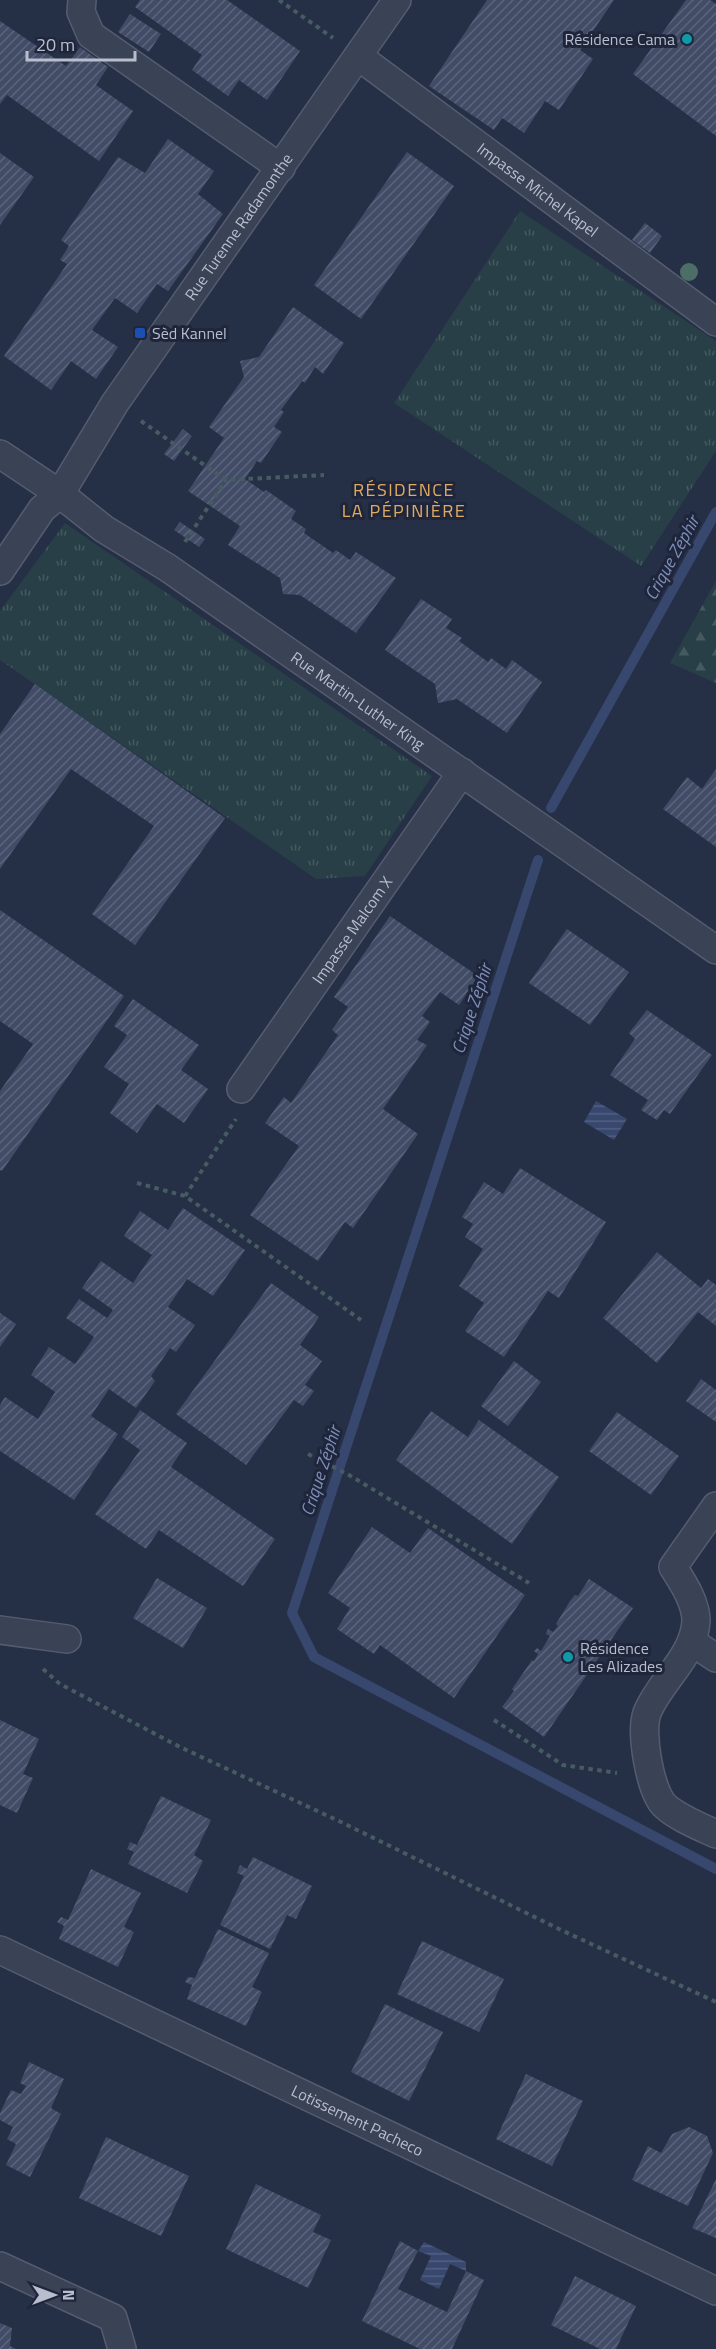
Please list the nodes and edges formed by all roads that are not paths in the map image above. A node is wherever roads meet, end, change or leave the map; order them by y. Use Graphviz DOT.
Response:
graph roads {
  1 [pos="82,0"];
  2 [pos="397,0"];
  3 [pos="358,56"];
  4 [pos="281,168"];
  5 [pos="716,322"];
  6 [pos="0,454"];
  7 [pos="60,494"];
  8 [pos="0,571"];
  9 [pos="462,772"];
  10 [pos="716,950"];
  11 [pos="241,1089"];
  12 [pos="716,1506"];
  13 [pos="2,1631"];
  14 [pos="67,1639"];
  15 [pos="692,1642"];
  16 [pos="716,1658"];
  17 [pos="716,1834"];
  18 [pos="0,1950"];
  19 [pos="0,2266"];
  20 [pos="716,2291"];
  21 [pos="122,2349"];
  1 -- 4 [label="street"];
  2 -- 3 [label="street, Rue Turenne Radamonthe"];
  3 -- 4 [label="street, Rue Turenne Radamonthe"];
  3 -- 5 [label="street, Impasse Michel Kapel"];
  4 -- 7 [label="street, Rue Turenne Radamonthe"];
  6 -- 7 [label="street, Rue Martin-Luther King"];
  7 -- 8 [label="street, Rue Turenne Radamonthe"];
  7 -- 9 [label="street, Rue Martin-Luther King"];
  9 -- 10 [label="street, Rue Martin-Luther King"];
  9 -- 11 [label="street, Impasse Malcom X"];
  12 -- 15 [label="street"];
  13 -- 14 [label="street"];
  15 -- 16 [label="street"];
  15 -- 17 [label="street"];
  18 -- 20 [label="street, Lotissement Pacheco"];
  19 -- 21 [label="street"];
}
